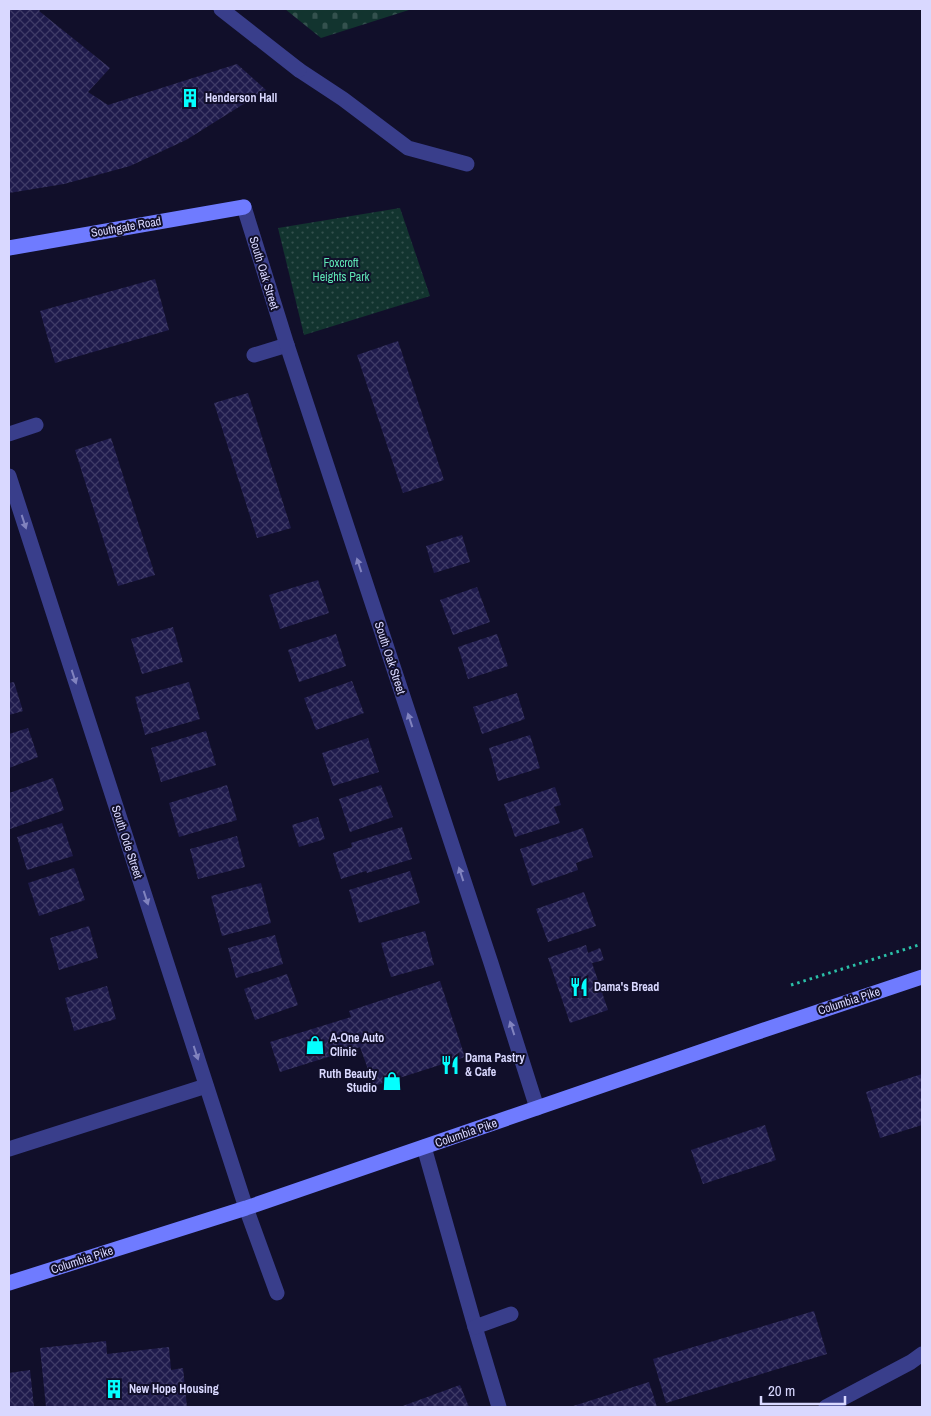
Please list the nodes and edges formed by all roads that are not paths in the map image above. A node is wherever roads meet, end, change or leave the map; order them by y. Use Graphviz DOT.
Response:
graph roads {
  1 [pos="221,9"];
  2 [pos="467,164"];
  3 [pos="244,207"];
  4 [pos="9,248"];
  5 [pos="287,345"];
  6 [pos="254,355"];
  7 [pos="36,425"];
  8 [pos="9,434"];
  9 [pos="9,476"];
  10 [pos="922,977"];
  11 [pos="206,1086"];
  12 [pos="537,1108"];
  13 [pos="424,1147"];
  14 [pos="9,1149"];
  15 [pos="246,1208"];
  16 [pos="9,1283"];
  17 [pos="276,1293"];
  18 [pos="511,1314"];
  19 [pos="474,1327"];
  20 [pos="922,1354"];
  21 [pos="499,1407"];
  22 [pos="826,1407"];
  1 -- 2 [label="street"];
  3 -- 4 [label="main road, Southgate Road"];
  3 -- 5 [label="street, South Oak Street"];
  5 -- 6 [label="street"];
  12 -- 5 [label="street, South Oak Street, one-way"];
  7 -- 8 [label="street"];
  9 -- 11 [label="street, South Ode Street, one-way"];
  10 -- 12 [label="main road, Columbia Pike"];
  11 -- 14 [label="street"];
  11 -- 15 [label="street, South Ode Street"];
  12 -- 13 [label="main road, Columbia Pike"];
  13 -- 15 [label="main road, Columbia Pike"];
  13 -- 19 [label="street"];
  15 -- 16 [label="main road, Columbia Pike"];
  15 -- 17 [label="street, South Ode Street"];
  18 -- 19 [label="street"];
  19 -- 21 [label="street"];
  20 -- 22 [label="street"];
}
